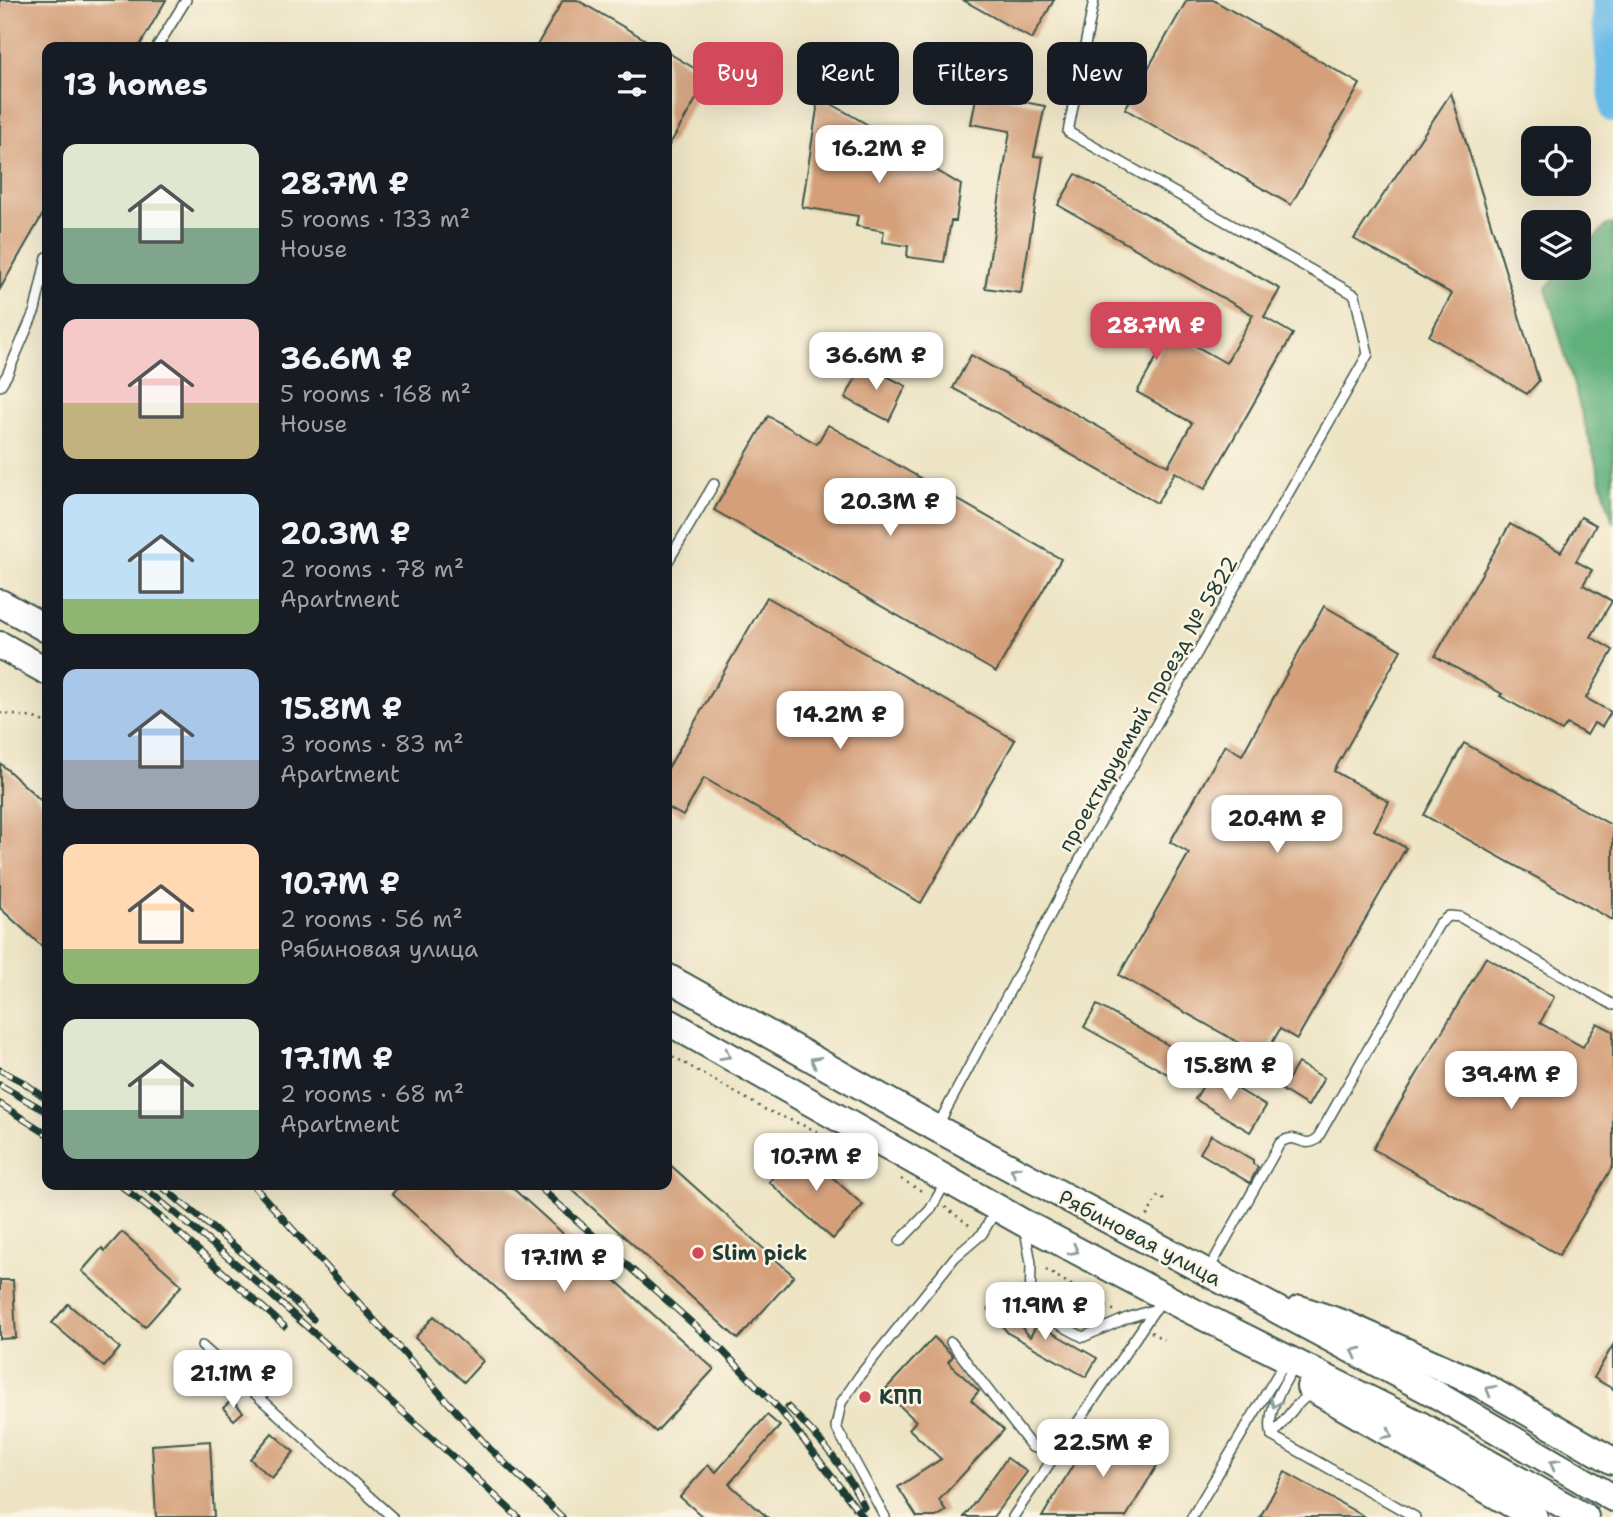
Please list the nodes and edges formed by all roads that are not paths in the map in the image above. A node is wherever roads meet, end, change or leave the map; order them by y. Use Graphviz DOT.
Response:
graph roads {
  1 [pos="186,0"];
  2 [pos="1094,0"];
  3 [pos="161,42"];
  4 [pos="42,279"];
  5 [pos="0,386"];
  6 [pos="714,484"];
  7 [pos="672,555"];
  8 [pos="0,604"];
  9 [pos="42,626"];
  10 [pos="0,645"];
  11 [pos="42,668"];
  12 [pos="672,980"];
  13 [pos="1613,1005"];
  14 [pos="672,1024"];
  15 [pos="936,1128"];
  16 [pos="941,1190"];
  17 [pos="997,1208"];
  18 [pos="1022,1222"];
  19 [pos="900,1241"];
  20 [pos="1216,1279"];
  21 [pos="1159,1303"];
  22 [pos="1229,1329"];
  23 [pos="951,1342"];
  24 [pos="202,1346"];
  25 [pos="1286,1370"];
  26 [pos="1314,1390"];
  27 [pos="1272,1436"];
  28 [pos="1056,1454"];
  29 [pos="1613,1461"];
  30 [pos="1613,1498"];
  31 [pos="392,1517"];
  32 [pos="885,1517"];
  33 [pos="1013,1517"];
  34 [pos="1192,1517"];
  35 [pos="1415,1517"];
  36 [pos="1534,1517"];
  37 [pos="1585,1517"];
  1 -- 3 [label="lane"];
  2 -- 15 [label="lane, проектируемый проезд № 5822"];
  4 -- 5 [label="lane"];
  6 -- 7 [label="lane"];
  8 -- 9 [label="main road"];
  10 -- 11 [label="main road"];
  15 -- 12 [label="main road, Рябиновая улица, one-way"];
  13 -- 20 [label="lane"];
  14 -- 16 [label="main road, Рябиновая улица, one-way"];
  20 -- 15 [label="main road, Рябиновая улица, one-way"];
  16 -- 17 [label="main road, Рябиновая улица"];
  16 -- 19 [label="lane"];
  17 -- 18 [label="main road, Рябиновая улица"];
  17 -- 32 [label="lane"];
  18 -- 21 [label="main road, Рябиновая улица, one-way"];
  18 -- 21 [label="lane"];
  29 -- 20 [label="main road, one-way"];
  30 -- 20 [label="main road, Рябиновая улица, one-way"];
  21 -- 22 [label="main road, Рябиновая улица"];
  21 -- 28 [label="lane"];
  22 -- 25 [label="main road"];
  22 -- 37 [label="main road, Рябиновая улица"];
  23 -- 28 [label="lane"];
  24 -- 31 [label="lane"];
  25 -- 26 [label="main road"];
  25 -- 27 [label="lane, one-way"];
  25 -- 34 [label="lane"];
  26 -- 27 [label="lane"];
  26 -- 36 [label="main road, one-way"];
  27 -- 35 [label="lane"];
  28 -- 33 [label="lane"];
}
